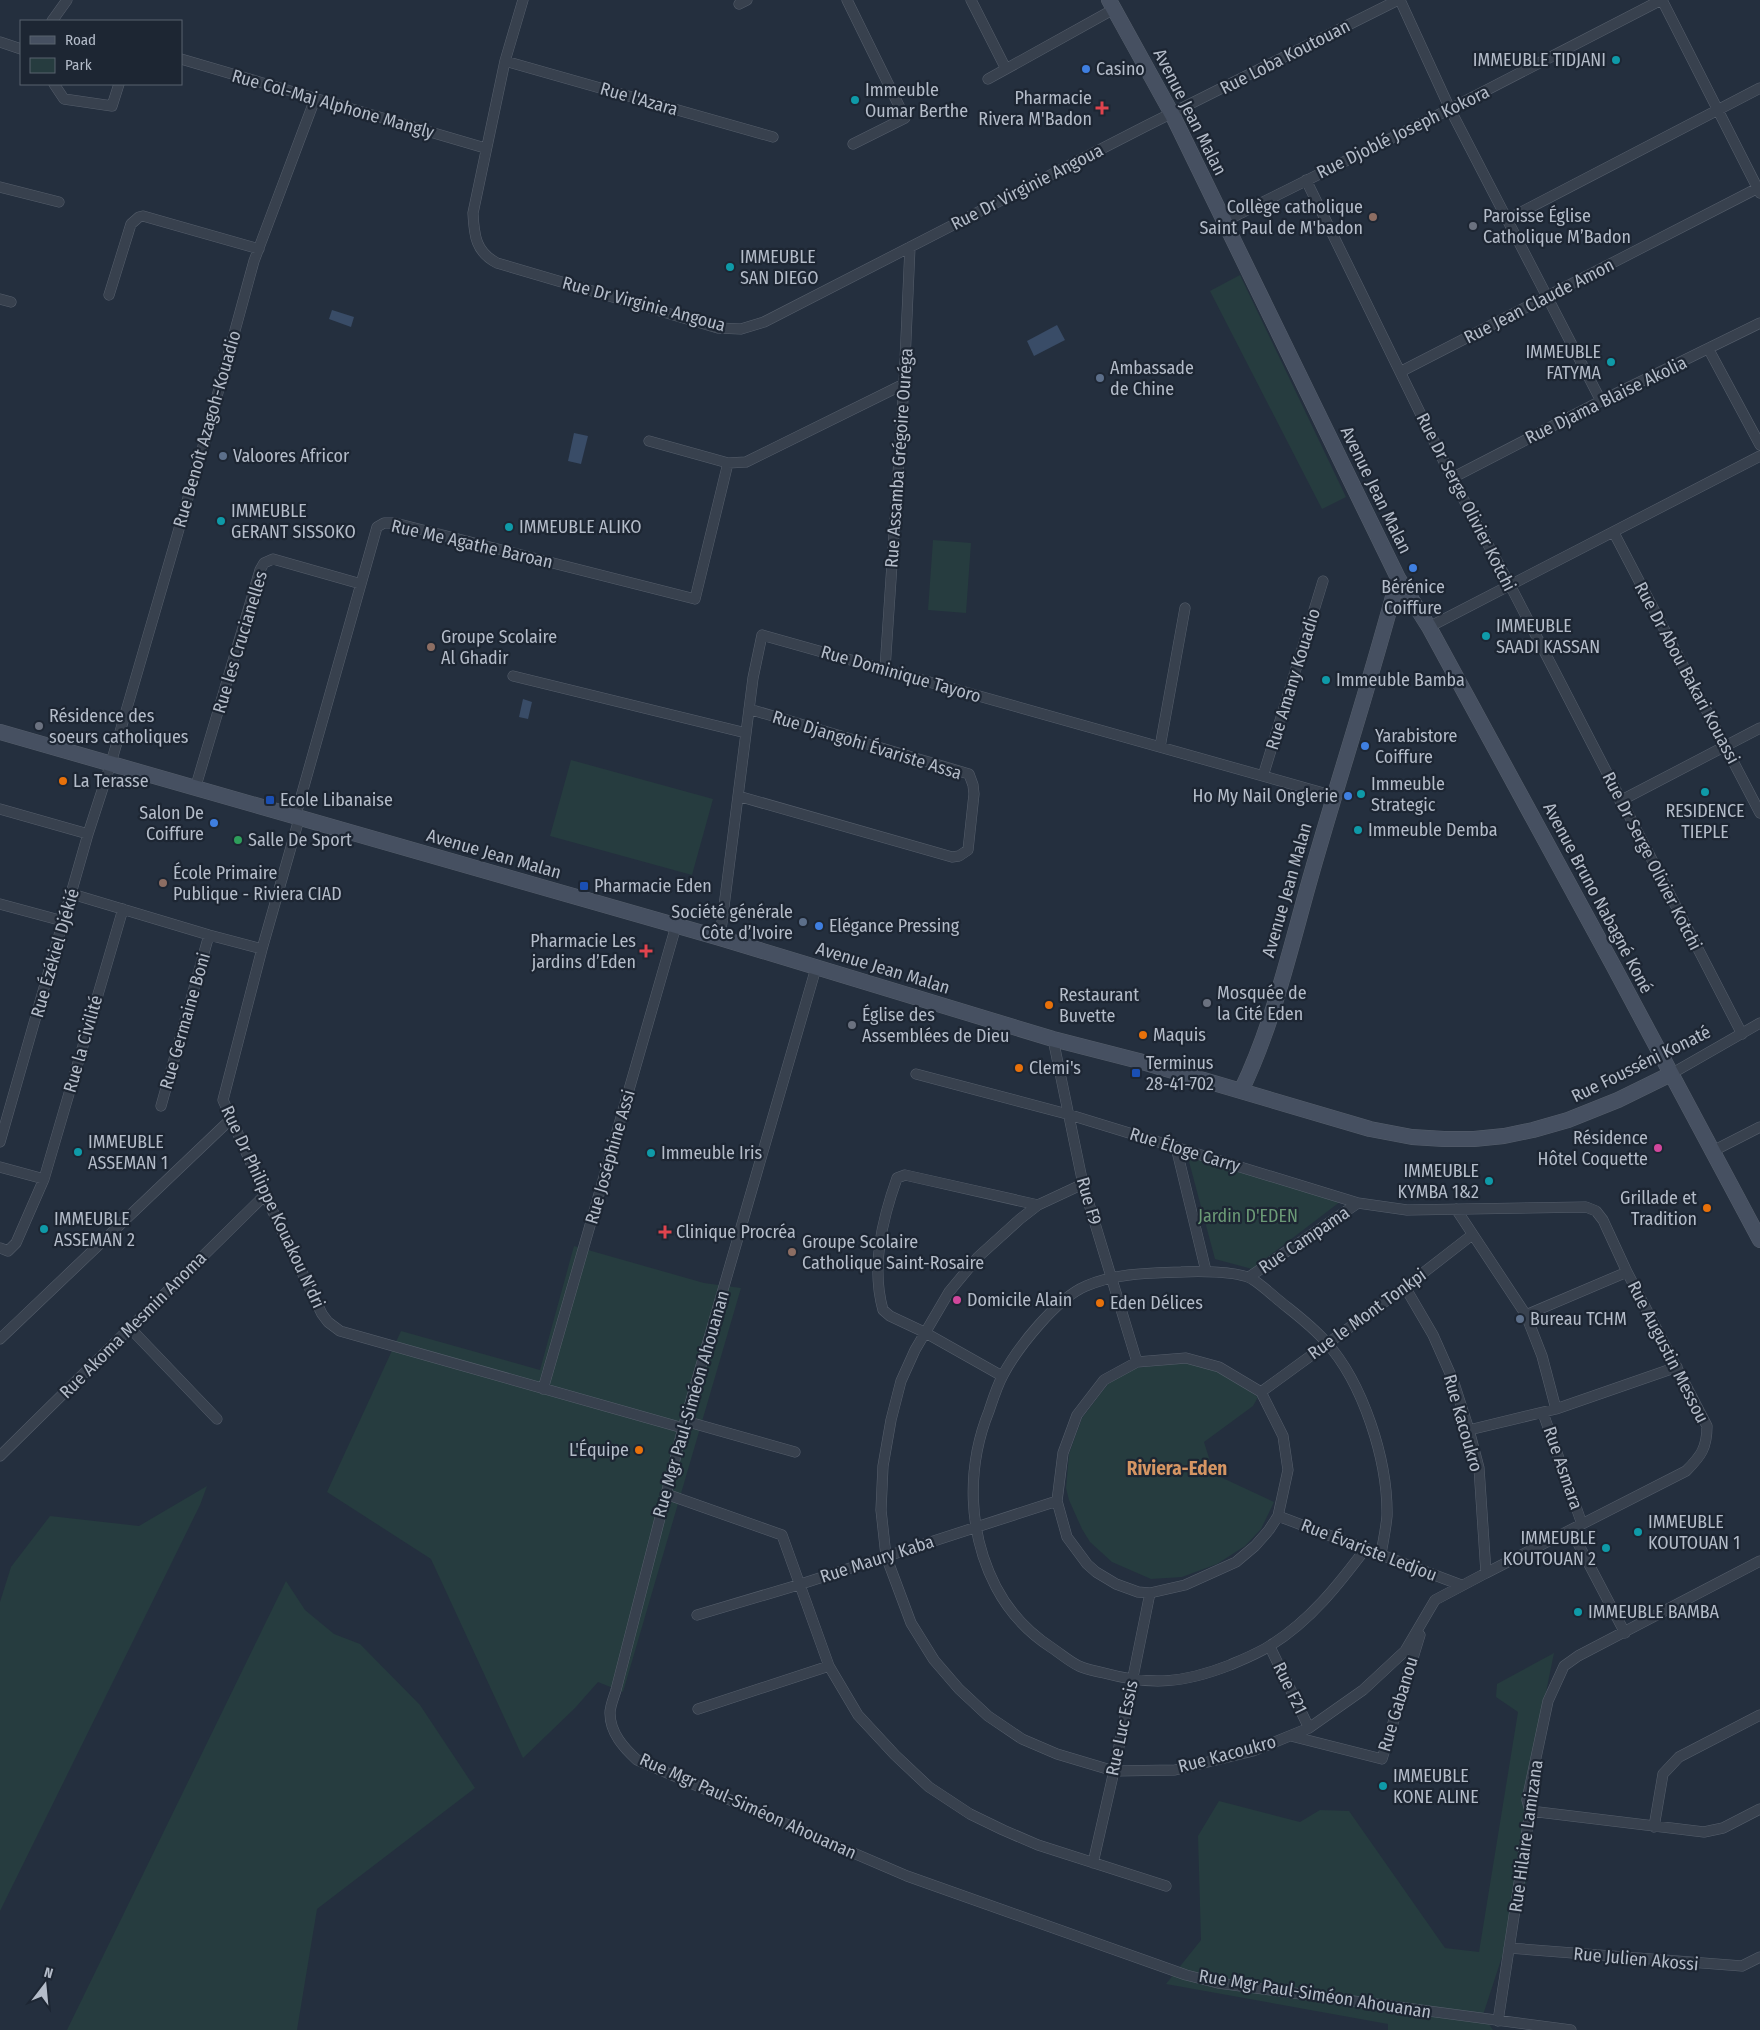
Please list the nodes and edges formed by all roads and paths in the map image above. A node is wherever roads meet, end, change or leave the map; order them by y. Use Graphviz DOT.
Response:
graph roads {
  1 [pos="67,0"];
  2 [pos="522,0"];
  3 [pos="847,0"];
  4 [pos="971,0"];
  5 [pos="1399,0"];
  6 [pos="1661,0"];
  7 [pos="1111,4"];
  8 [pos="53,20"];
  9 [pos="0,42"];
  10 [pos="20,49"];
  11 [pos="182,59"];
  12 [pos="505,61"];
  13 [pos="1006,69"];
  14 [pos="988,79"];
  15 [pos="55,85"];
  16 [pos="119,85"];
  17 [pos="1760,88"];
  18 [pos="314,99"];
  19 [pos="1450,109"];
  20 [pos="1718,109"];
  21 [pos="1172,114"];
  22 [pos="773,137"];
  23 [pos="853,144"];
  24 [pos="485,148"];
  25 [pos="1306,180"];
  26 [pos="0,187"];
  27 [pos="1759,191"];
  28 [pos="59,202"];
  29 [pos="1508,219"];
  30 [pos="1225,221"];
  31 [pos="910,246"];
  32 [pos="259,249"];
  33 [pos="109,295"];
  34 [pos="1547,297"];
  35 [pos="0,299"];
  36 [pos="11,302"];
  37 [pos="1760,323"];
  38 [pos="1709,350"];
  39 [pos="1400,372"];
  40 [pos="904,384"];
  41 [pos="1601,401"];
  42 [pos="649,442"];
  43 [pos="1760,445"];
  44 [pos="1760,456"];
  45 [pos="728,463"];
  46 [pos="1452,478"];
  47 [pos="1614,533"];
  48 [pos="1398,578"];
  49 [pos="1323,581"];
  50 [pos="361,584"];
  51 [pos="1510,586"];
  52 [pos="1185,608"];
  53 [pos="1429,627"];
  54 [pos="885,669"];
  55 [pos="513,676"];
  56 [pos="749,708"];
  57 [pos="1760,728"];
  58 [pos="0,732"];
  59 [pos="746,733"];
  60 [pos="1725,746"];
  61 [pos="1160,747"];
  62 [pos="111,763"];
  63 [pos="1263,776"];
  64 [pos="195,789"];
  65 [pos="1334,796"];
  66 [pos="743,798"];
  67 [pos="1620,801"];
  68 [pos="0,808"];
  69 [pos="1760,813"];
  70 [pos="297,818"];
  71 [pos="88,834"];
  72 [pos="72,894"];
  73 [pos="0,904"];
  74 [pos="123,909"];
  75 [pos="63,921"];
  76 [pos="676,926"];
  77 [pos="209,935"];
  78 [pos="720,938"];
  79 [pos="262,949"];
  80 [pos="816,968"];
  81 [pos="1760,1023"];
  82 [pos="1742,1034"];
  83 [pos="1053,1038"];
  84 [pos="916,1074"];
  85 [pos="1671,1074"];
  86 [pos="1241,1091"];
  87 [pos="161,1106"];
  88 [pos="1067,1114"];
  89 [pos="231,1119"];
  90 [pos="1760,1127"];
  91 [pos="0,1142"];
  92 [pos="1176,1147"];
  93 [pos="1713,1151"];
  94 [pos="0,1167"];
  95 [pos="44,1179"];
  96 [pos="1083,1184"];
  97 [pos="265,1195"];
  98 [pos="1358,1203"];
  99 [pos="1038,1205"];
  100 [pos="1456,1209"];
  101 [pos="1472,1235"];
  102 [pos="1760,1240"];
  103 [pos="0,1248"];
  104 [pos="1206,1271"];
  105 [pos="1627,1272"];
  106 [pos="1112,1277"];
  107 [pos="1249,1277"];
  108 [pos="1405,1287"];
  109 [pos="1526,1315"];
  110 [pos="130,1328"];
  111 [pos="924,1332"];
  112 [pos="0,1339"];
  113 [pos="1326,1343"];
  114 [pos="1137,1362"];
  115 [pos="1677,1367"];
  116 [pos="1002,1376"];
  117 [pos="543,1389"];
  118 [pos="1261,1392"];
  119 [pos="1556,1409"];
  120 [pos="1543,1413"];
  121 [pos="217,1420"];
  122 [pos="684,1424"];
  123 [pos="1469,1430"];
  124 [pos="794,1452"];
  125 [pos="0,1456"];
  126 [pos="666,1494"];
  127 [pos="1056,1501"];
  128 [pos="1278,1516"];
  129 [pos="1582,1524"];
  130 [pos="975,1528"];
  131 [pos="1571,1530"];
  132 [pos="1366,1548"];
  133 [pos="1381,1554"];
  134 [pos="886,1556"];
  135 [pos="1760,1561"];
  136 [pos="1486,1573"];
  137 [pos="798,1585"];
  138 [pos="1461,1585"];
  139 [pos="1150,1593"];
  140 [pos="697,1615"];
  141 [pos="1425,1617"];
  142 [pos="1625,1633"];
  143 [pos="1270,1647"];
  144 [pos="829,1666"];
  145 [pos="1132,1681"];
  146 [pos="698,1709"];
  147 [pos="1760,1715"];
  148 [pos="1309,1728"];
  149 [pos="1291,1736"];
  150 [pos="1114,1771"];
  151 [pos="1760,1809"];
  152 [pos="1530,1811"];
  153 [pos="1654,1827"];
  154 [pos="1093,1863"];
  155 [pos="1166,1886"];
  156 [pos="1509,1948"];
  157 [pos="1760,1957"];
  158 [pos="1498,2021"];
  159 [pos="1571,2030"];
  1 -- 8 [label="street"];
  2 -- 12 [label="street, Rue Dr Virginie Angoua"];
  3 -- 23 [label="street"];
  4 -- 13 [label="street"];
  5 -- 19 [label="street"];
  5 -- 21 [label="street, Rue Loba Koutouan"];
  6 -- 19 [label="street, Rue Djoblé Joseph Kokora"];
  6 -- 20 [label="street"];
  7 -- 13 [label="street"];
  7 -- 21 [label="main road, Avenue Jean Malan"];
  9 -- 10 [label="street"];
  11 -- 18 [label="street, Rue Col-Maj Alphone Mangly"];
  12 -- 22 [label="street, Rue l'Azara"];
  12 -- 24 [label="street, Rue Dr Virginie Angoua"];
  13 -- 14 [label="street"];
  15 -- 16 [label="street"];
  17 -- 20 [label="street"];
  18 -- 24 [label="street, Rue Col-Maj Alphone Mangly"];
  18 -- 32 [label="street, Rue Benoît Azagoh-Kouadio"];
  19 -- 25 [label="street, Rue Djoblé Joseph Kokora"];
  19 -- 29 [label="street"];
  20 -- 27 [label="street"];
  20 -- 29 [label="street"];
  21 -- 30 [label="main road, Avenue Jean Malan"];
  21 -- 31 [label="street, Rue Dr Virginie Angoua"];
  24 -- 31 [label="street, Rue Dr Virginie Angoua"];
  25 -- 30 [label="street, Rue Djoblé Joseph Kokora"];
  25 -- 39 [label="street, Rue Dr Serge Olivier Kotchi"];
  26 -- 28 [label="street"];
  27 -- 34 [label="street, Rue Jean Claude Amon"];
  29 -- 34 [label="street"];
  30 -- 48 [label="main road, Avenue Jean Malan"];
  31 -- 40 [label="street, Rue Assamba Grégoire Ouréga"];
  32 -- 33 [label="street"];
  32 -- 62 [label="street, Rue Benoît Azagoh-Kouadio"];
  34 -- 39 [label="street, Rue Jean Claude Amon"];
  34 -- 41 [label="street"];
  35 -- 36 [label="street"];
  37 -- 38 [label="street, Rue Djama Blaise Akolia"];
  38 -- 41 [label="street, Rue Djama Blaise Akolia"];
  38 -- 43 [label="street"];
  39 -- 46 [label="street, Rue Dr Serge Olivier Kotchi"];
  40 -- 45 [label="street"];
  40 -- 54 [label="street, Rue Assamba Grégoire Ouréga"];
  41 -- 46 [label="street, Rue Djama Blaise Akolia"];
  42 -- 45 [label="street"];
  44 -- 47 [label="street"];
  45 -- 50 [label="street, Rue Me Agathe Baroan"];
  46 -- 51 [label="street, Rue Dr Serge Olivier Kotchi"];
  47 -- 51 [label="street"];
  47 -- 60 [label="street, Rue Dr Abou Bakari Kouassi"];
  48 -- 53 [label="main road, Avenue Bruno Nabagné Koné"];
  48 -- 65 [label="main road, Avenue Jean Malan"];
  49 -- 63 [label="street, Rue Amany Kouadio"];
  50 -- 64 [label="street, Rue les Crucianelles"];
  50 -- 70 [label="street, Rue Me Agathe Baroan"];
  51 -- 53 [label="street"];
  51 -- 67 [label="street, Rue Dr Serge Olivier Kotchi"];
  52 -- 61 [label="street"];
  53 -- 85 [label="main road, Avenue Bruno Nabagné Koné"];
  54 -- 56 [label="street, Rue Dominique Tayoro"];
  54 -- 61 [label="street, Rue Dominique Tayoro"];
  55 -- 59 [label="street"];
  56 -- 59 [label="street, Rue Dominique Tayoro"];
  56 -- 66 [label="street, Rue Djangohi Évariste Assa"];
  57 -- 60 [label="street"];
  58 -- 62 [label="main road, Avenue Jean Malan"];
  59 -- 66 [label="street, Rue Dominique Tayoro"];
  60 -- 67 [label="street"];
  60 -- 69 [label="street, Rue Dr Abou Bakari Kouassi"];
  61 -- 63 [label="street, Rue Dominique Tayoro"];
  62 -- 64 [label="main road, Avenue Jean Malan"];
  62 -- 71 [label="street, Rue Ézékiel Djékié"];
  63 -- 65 [label="street, Rue Dominique Tayoro"];
  64 -- 70 [label="main road, Avenue Jean Malan"];
  65 -- 86 [label="main road, Avenue Jean Malan"];
  66 -- 78 [label="street, Rue Dominique Tayoro"];
  67 -- 82 [label="street, Rue Dr Serge Olivier Kotchi"];
  68 -- 71 [label="street"];
  70 -- 76 [label="main road, Avenue Jean Malan"];
  70 -- 79 [label="street, Rue Dr Philippe Kouakou N'dri"];
  71 -- 72 [label="street, Rue Ézékiel Djékié"];
  72 -- 74 [label="street"];
  72 -- 75 [label="street, Rue Ézékiel Djékié"];
  73 -- 75 [label="street"];
  74 -- 77 [label="street"];
  74 -- 95 [label="street, Rue la Civilité"];
  75 -- 91 [label="street, Rue Ézékiel Djékié"];
  76 -- 78 [label="main road, Avenue Jean Malan"];
  76 -- 117 [label="street, Rue Joséphine Assi"];
  77 -- 79 [label="street"];
  77 -- 87 [label="street, Rue Germaine Boni"];
  78 -- 80 [label="main road, Avenue Jean Malan"];
  79 -- 89 [label="street, Rue Dr Philippe Kouakou N'dri"];
  80 -- 83 [label="main road, Avenue Jean Malan"];
  80 -- 122 [label="street, Rue Mgr Paul-Siméon Ahouanan"];
  81 -- 82 [label="street, Rue Fousséni Konaté"];
  82 -- 85 [label="street, Rue Fousséni Konaté"];
  83 -- 86 [label="main road, Avenue Jean Malan"];
  83 -- 88 [label="street, Rue F9"];
  84 -- 88 [label="street, Rue Éloge Carry"];
  85 -- 86 [label="main road, Rue Fousséni Konaté"];
  85 -- 93 [label="main road, Avenue Bruno Nabagné Koné"];
  88 -- 92 [label="street, Rue Éloge Carry"];
  88 -- 96 [label="street, Rue F9"];
  89 -- 97 [label="street, Rue Dr Philippe Kouakou N'dri"];
  89 -- 112 [label="street"];
  90 -- 93 [label="street"];
  92 -- 98 [label="street, Rue Éloge Carry"];
  92 -- 104 [label="street"];
  93 -- 102 [label="main road, Avenue Bruno Nabagné Koné"];
  94 -- 95 [label="street"];
  95 -- 103 [label="street, Rue la Civilité"];
  96 -- 99 [label="street, Rue Kacoukro"];
  96 -- 106 [label="street, Rue F9"];
  97 -- 110 [label="street, Rue Akoma Mesmin Anoma"];
  97 -- 117 [label="street, Rue Dr Philippe Kouakou N'dri"];
  98 -- 100 [label="street, Rue Éloge Carry"];
  98 -- 107 [label="street, Rue Campama"];
  99 -- 111 [label="street, Rue Kacoukro"];
  99 -- 111 [label="street"];
  100 -- 101 [label="street"];
  100 -- 105 [label="street, Rue Augustin Messou"];
  101 -- 108 [label="street, Rue le Mont Tonkpi"];
  101 -- 109 [label="street"];
  104 -- 106 [label="street"];
  104 -- 107 [label="street"];
  105 -- 109 [label="street"];
  105 -- 115 [label="street, Rue Augustin Messou"];
  106 -- 114 [label="street, Rue F9"];
  106 -- 116 [label="street"];
  107 -- 113 [label="street"];
  108 -- 113 [label="street, Rue le Mont Tonkpi"];
  108 -- 123 [label="street, Rue Kacoukro"];
  109 -- 119 [label="street"];
  110 -- 121 [label="street"];
  110 -- 125 [label="street, Rue Akoma Mesmin Anoma"];
  111 -- 116 [label="street"];
  111 -- 134 [label="street, Rue Kacoukro"];
  113 -- 118 [label="street, Rue le Mont Tonkpi"];
  113 -- 133 [label="street"];
  114 -- 118 [label="street"];
  114 -- 127 [label="street"];
  115 -- 119 [label="street"];
  115 -- 129 [label="street, Rue Augustin Messou"];
  116 -- 130 [label="street"];
  117 -- 122 [label="street, Rue Dr Philippe Kouakou N'dri"];
  118 -- 128 [label="street"];
  119 -- 120 [label="street"];
  120 -- 123 [label="street"];
  120 -- 129 [label="street, Rue Asmara"];
  122 -- 124 [label="street, Rue Dr Philippe Kouakou N'dri"];
  122 -- 126 [label="street, Rue Mgr Paul-Siméon Ahouanan"];
  123 -- 136 [label="street, Rue Kacoukro"];
  126 -- 137 [label="street"];
  126 -- 158 [label="street, Rue Mgr Paul-Siméon Ahouanan"];
  127 -- 130 [label="street, Rue Maury Kaba"];
  127 -- 139 [label="street"];
  128 -- 132 [label="street, Rue Évariste Ledjou"];
  128 -- 139 [label="street"];
  129 -- 131 [label="street, Rue Augustin Messou"];
  130 -- 134 [label="street, Rue Maury Kaba"];
  130 -- 145 [label="street"];
  131 -- 136 [label="street, Rue Augustin Messou"];
  131 -- 142 [label="street"];
  132 -- 133 [label="street, Rue Évariste Ledjou"];
  132 -- 143 [label="street"];
  133 -- 138 [label="street, Rue Évariste Ledjou"];
  134 -- 137 [label="street, Rue Maury Kaba"];
  134 -- 150 [label="street, Rue Kacoukro"];
  135 -- 142 [label="street, Rue Hilaire Lamizana"];
  136 -- 138 [label="street, Rue Kacoukro"];
  137 -- 140 [label="street, Rue Maury Kaba"];
  137 -- 144 [label="street"];
  138 -- 141 [label="street, Rue Kacoukro"];
  139 -- 145 [label="street, Rue Luc Essis"];
  141 -- 148 [label="street, Rue Kacoukro"];
  141 -- 149 [label="street, Rue Gabanou"];
  142 -- 152 [label="street, Rue Hilaire Lamizana"];
  143 -- 145 [label="street"];
  143 -- 148 [label="street, Rue F21"];
  144 -- 146 [label="street"];
  144 -- 154 [label="street"];
  145 -- 150 [label="street, Rue Luc Essis"];
  147 -- 153 [label="street"];
  148 -- 149 [label="street, Rue Kacoukro"];
  149 -- 150 [label="street, Rue Kacoukro"];
  150 -- 154 [label="street, Rue Luc Essis"];
  151 -- 153 [label="street"];
  152 -- 153 [label="street"];
  152 -- 156 [label="street, Rue Hilaire Lamizana"];
  154 -- 155 [label="street"];
  156 -- 157 [label="street, Rue Julien Akossi"];
  156 -- 158 [label="street, Rue Hilaire Lamizana"];
  158 -- 159 [label="street, Rue Mgr Paul-Siméon Ahouanan"];
}
